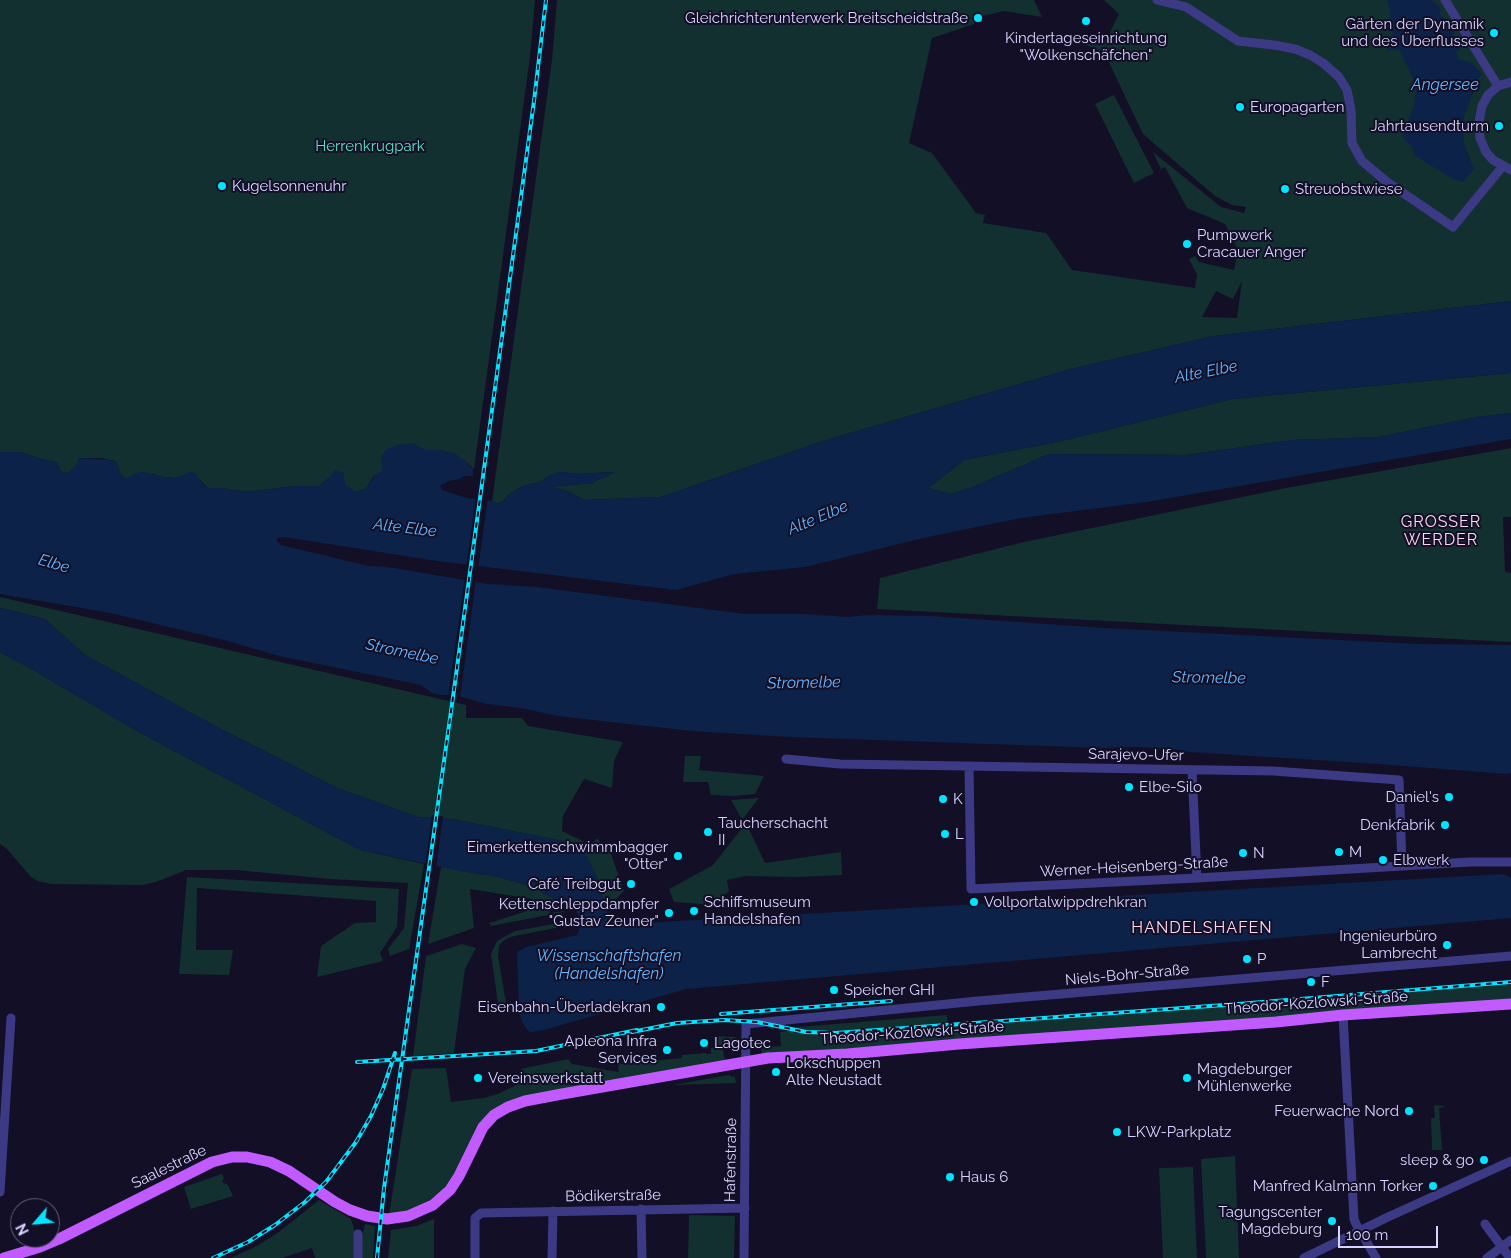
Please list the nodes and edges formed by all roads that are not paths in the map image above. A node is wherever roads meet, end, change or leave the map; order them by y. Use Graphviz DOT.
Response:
graph roads {
  1 [pos="1157,0"];
  2 [pos="1446,0"];
  3 [pos="1511,82"];
  4 [pos="1498,86"];
  5 [pos="1507,168"];
  6 [pos="786,759"];
  7 [pos="969,766"];
  8 [pos="1192,770"];
  9 [pos="1511,862"];
  10 [pos="1402,866"];
  11 [pos="1197,878"];
  12 [pos="1511,956"];
  13 [pos="1510,1004"];
  14 [pos="1343,1015"];
  15 [pos="11,1018"];
  16 [pos="746,1024"];
  17 [pos="4,1059"];
  18 [pos="746,1062"];
  19 [pos="1511,1161"];
  20 [pos="0,1192"];
  21 [pos="744,1208"];
  22 [pos="641,1209"];
  23 [pos="552,1211"];
  24 [pos="375,1218"];
  25 [pos="1485,1224"];
  26 [pos="1360,1231"];
  27 [pos="358,1234"];
  28 [pos="1511,1240"];
  29 [pos="1502,1246"];
  30 [pos="4,1258"];
  31 [pos="358,1258"];
  32 [pos="475,1258"];
  33 [pos="552,1258"];
  34 [pos="642,1258"];
  35 [pos="744,1258"];
  36 [pos="1304,1258"];
  37 [pos="1376,1258"];
  38 [pos="1487,1258"];
  39 [pos="1510,1258"];
  1 -- 5 [label="street"];
  2 -- 4 [label="street"];
  3 -- 4 [label="street"];
  4 -- 5 [label="street"];
  6 -- 7 [label="street, Sarajevo-Ufer"];
  7 -- 8 [label="street, Sarajevo-Ufer"];
  7 -- 11 [label="street, Werner-Heisenberg-Straße"];
  8 -- 10 [label="street, Sarajevo-Ufer"];
  8 -- 11 [label="street"];
  9 -- 10 [label="street, Werner-Heisenberg-Straße"];
  10 -- 11 [label="street, Werner-Heisenberg-Straße"];
  12 -- 16 [label="street, Niels-Bohr-Straße"];
  13 -- 14 [label="main road, Theodor-Kozlowski-Straße"];
  14 -- 18 [label="main road, Theodor-Kozlowski-Straße"];
  14 -- 26 [label="street"];
  15 -- 17 [label="street"];
  16 -- 18 [label="street, Hafenstraße"];
  17 -- 20 [label="street"];
  18 -- 21 [label="street, Hafenstraße"];
  18 -- 24 [label="main road, Theodor-Kozlowski-Straße"];
  19 -- 26 [label="street"];
  21 -- 22 [label="street, Bödikerstraße"];
  21 -- 35 [label="street, Hafenstraße"];
  22 -- 23 [label="street, Bödikerstraße"];
  22 -- 34 [label="street"];
  23 -- 32 [label="street, Bödikerstraße"];
  23 -- 33 [label="street"];
  24 -- 30 [label="main road, Saalestraße"];
  25 -- 29 [label="street"];
  26 -- 36 [label="street"];
  26 -- 37 [label="street"];
  27 -- 31 [label="street"];
  28 -- 29 [label="street"];
  29 -- 38 [label="street"];
  29 -- 39 [label="street"];
}
